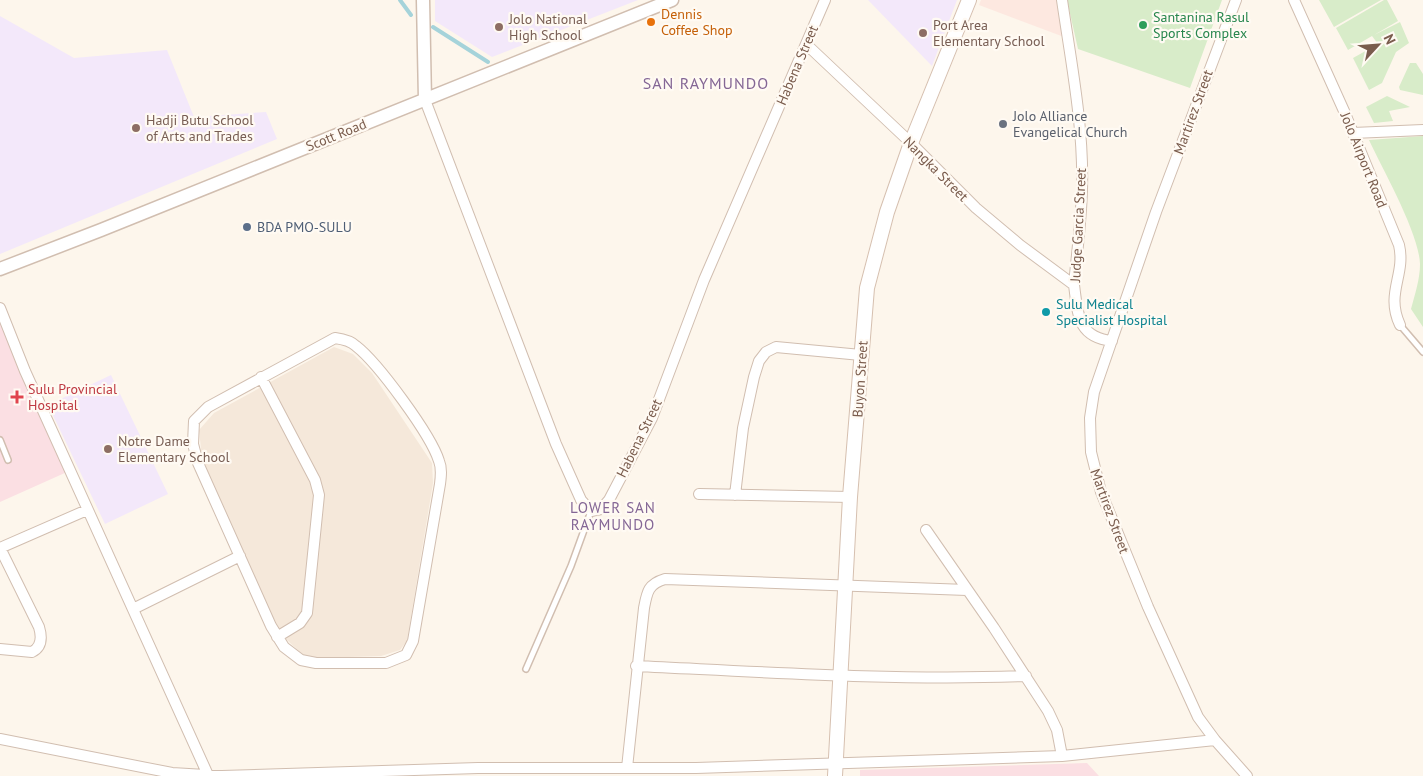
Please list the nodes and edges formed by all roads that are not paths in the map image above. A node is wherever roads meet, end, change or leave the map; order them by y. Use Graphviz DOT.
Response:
graph roads {
  1 [pos="423,0"];
  2 [pos="672,0"];
  3 [pos="825,0"];
  4 [pos="969,0"];
  5 [pos="1062,0"];
  6 [pos="1236,0"];
  7 [pos="1294,0"];
  8 [pos="806,44"];
  9 [pos="425,100"];
  10 [pos="1423,130"];
  11 [pos="1353,133"];
  12 [pos="911,143"];
  13 [pos="0,268"];
  14 [pos="1074,285"];
  15 [pos="0,308"];
  16 [pos="1400,325"];
  17 [pos="1112,341"];
  18 [pos="1423,352"];
  19 [pos="862,356"];
  20 [pos="261,377"];
  21 [pos="0,440"];
  22 [pos="8,460"];
  23 [pos="699,494"];
  24 [pos="735,495"];
  25 [pos="850,497"];
  26 [pos="87,510"];
  27 [pos="591,511"];
  28 [pos="926,530"];
  29 [pos="0,548"];
  30 [pos="240,556"];
  31 [pos="845,586"];
  32 [pos="966,590"];
  33 [pos="133,609"];
  34 [pos="278,637"];
  35 [pos="0,649"];
  36 [pos="636,666"];
  37 [pos="526,669"];
  38 [pos="840,674"];
  39 [pos="1026,676"];
  40 [pos="0,739"];
  41 [pos="1215,740"];
  42 [pos="1062,756"];
  43 [pos="628,768"];
  44 [pos="835,769"];
  45 [pos="542,772"];
  46 [pos="408,773"];
  47 [pos="352,774"];
  48 [pos="208,775"];
  49 [pos="1247,776"];
  1 -- 9 [label="street"];
  2 -- 9 [label="street, Scott Road"];
  3 -- 8 [label="street, Habena Street"];
  4 -- 12 [label="main road, Buyon Street"];
  5 -- 14 [label="street, Judge Garcia Street"];
  6 -- 17 [label="street, Martirez Street"];
  7 -- 11 [label="street, Jolo Airport Road"];
  8 -- 12 [label="street, Nangka Street"];
  8 -- 27 [label="street, Habena Street"];
  9 -- 13 [label="street, Scott Road"];
  9 -- 27 [label="street"];
  10 -- 11 [label="street"];
  11 -- 16 [label="street, Jolo Airport Road"];
  12 -- 14 [label="street, Nangka Street"];
  12 -- 19 [label="main road, Buyon Street"];
  14 -- 17 [label="street, Judge Garcia Street"];
  15 -- 26 [label="street"];
  16 -- 18 [label="lane"];
  17 -- 41 [label="street, Martirez Street"];
  19 -- 24 [label="street"];
  19 -- 25 [label="main road, Buyon Street"];
  20 -- 30 [label="street"];
  20 -- 34 [label="street"];
  20 -- 34 [label="street"];
  21 -- 22 [label="lane"];
  23 -- 24 [label="street"];
  24 -- 25 [label="street"];
  25 -- 31 [label="main road, Buyon Street"];
  26 -- 29 [label="street"];
  26 -- 33 [label="street"];
  27 -- 37 [label="lane"];
  28 -- 32 [label="street"];
  29 -- 35 [label="street"];
  30 -- 33 [label="street"];
  30 -- 34 [label="street"];
  31 -- 32 [label="street"];
  31 -- 36 [label="street"];
  31 -- 38 [label="main road, Buyon Street"];
  32 -- 39 [label="street"];
  33 -- 48 [label="street"];
  36 -- 38 [label="street"];
  36 -- 43 [label="street"];
  38 -- 39 [label="street"];
  38 -- 44 [label="main road, Buyon Street"];
  39 -- 42 [label="street"];
  40 -- 48 [label="street"];
  41 -- 42 [label="street"];
  41 -- 49 [label="street, Martirez Street"];
  42 -- 44 [label="street"];
  43 -- 44 [label="street"];
  43 -- 45 [label="street"];
  45 -- 46 [label="street"];
  46 -- 47 [label="street"];
  47 -- 48 [label="street"];
}
